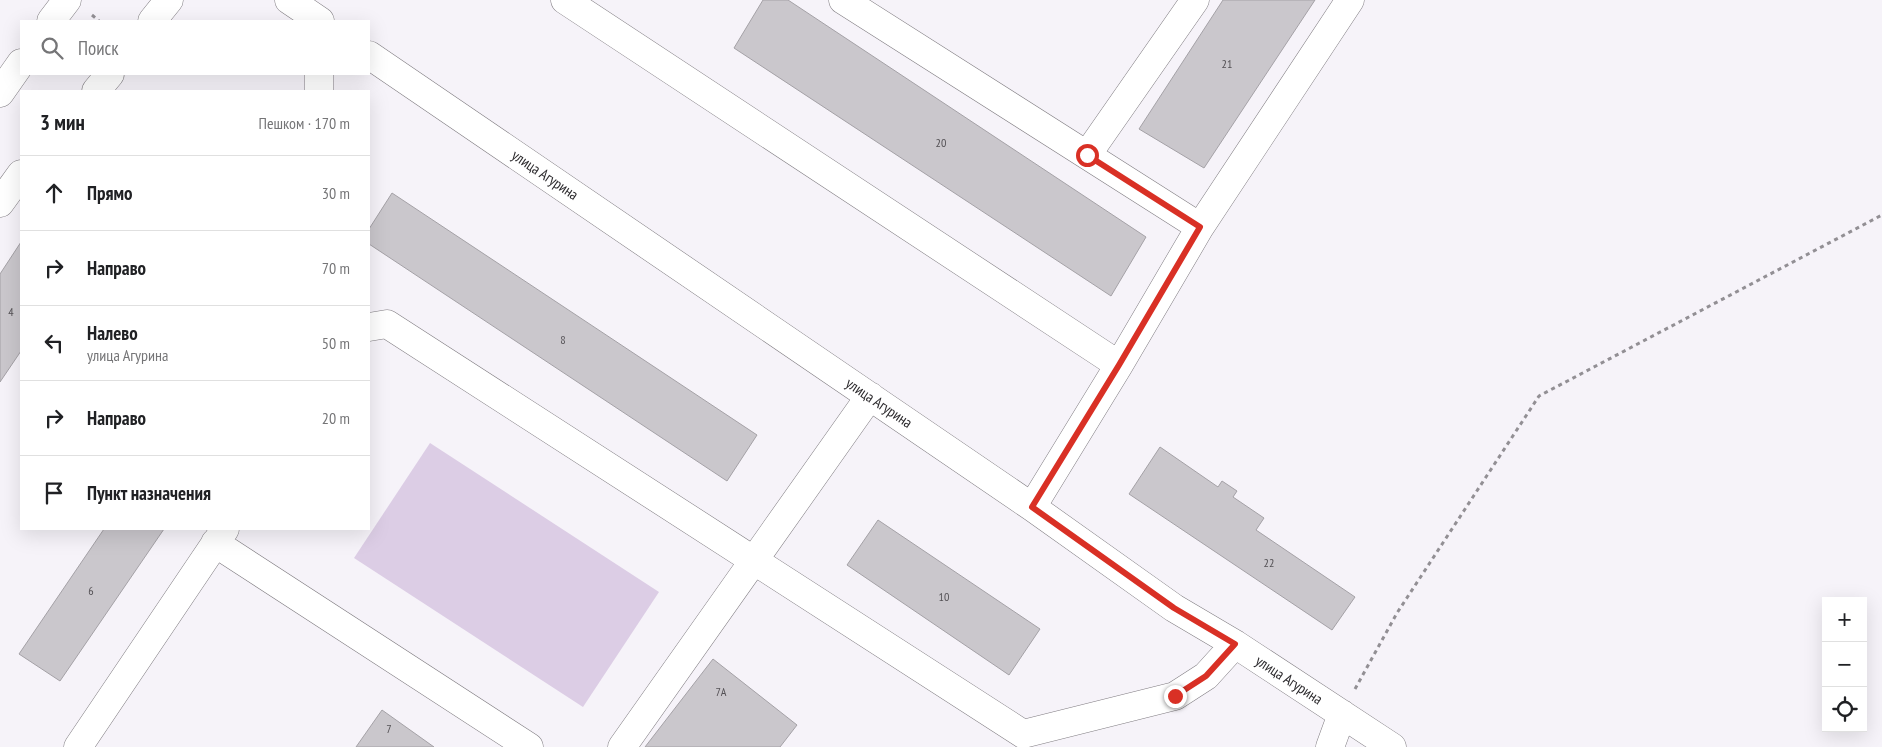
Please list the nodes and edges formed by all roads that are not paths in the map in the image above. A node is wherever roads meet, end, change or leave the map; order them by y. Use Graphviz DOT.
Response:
graph roads {
  1 [pos="67,0"];
  2 [pos="169,0"];
  3 [pos="289,0"];
  4 [pos="566,0"];
  5 [pos="843,0"];
  6 [pos="1195,0"];
  7 [pos="1350,0"];
  8 [pos="52,20"];
  9 [pos="153,20"];
  10 [pos="317,20"];
  11 [pos="370,56"];
  12 [pos="20,64"];
  13 [pos="109,75"];
  14 [pos="319,75"];
  15 [pos="97,90"];
  16 [pos="319,90"];
  17 [pos="0,93"];
  18 [pos="1087,155"];
  19 [pos="20,175"];
  20 [pos="0,203"];
  21 [pos="1200,227"];
  22 [pos="370,327"];
  23 [pos="1119,365"];
  24 [pos="870,396"];
  25 [pos="1032,507"];
  26 [pos="220,536"];
  27 [pos="755,560"];
  28 [pos="1235,644"];
  29 [pos="1351,730"];
  30 [pos="78,747"];
  31 [pos="528,747"];
  32 [pos="622,747"];
  33 [pos="1330,747"];
  34 [pos="1392,747"];
  1 -- 8 [label="street"];
  2 -- 9 [label="street"];
  3 -- 10 [label="street"];
  4 -- 23 [label="street"];
  5 -- 18 [label="street"];
  6 -- 18 [label="street"];
  7 -- 21 [label="street"];
  11 -- 24 [label="street, улица Агурина"];
  12 -- 17 [label="street"];
  13 -- 15 [label="street"];
  14 -- 16 [label="street"];
  18 -- 21 [label="street"];
  19 -- 20 [label="street"];
  21 -- 23 [label="street"];
  22 -- 27 [label="street"];
  23 -- 25 [label="street"];
  24 -- 25 [label="street, улица Агурина"];
  24 -- 27 [label="street"];
  25 -- 28 [label="street, улица Агурина"];
  26 -- 30 [label="street"];
  26 -- 31 [label="street"];
  27 -- 28 [label="street"];
  27 -- 32 [label="street"];
  28 -- 29 [label="street, улица Агурина"];
  29 -- 33 [label="street"];
  29 -- 34 [label="street, улица Агурина"];
}
